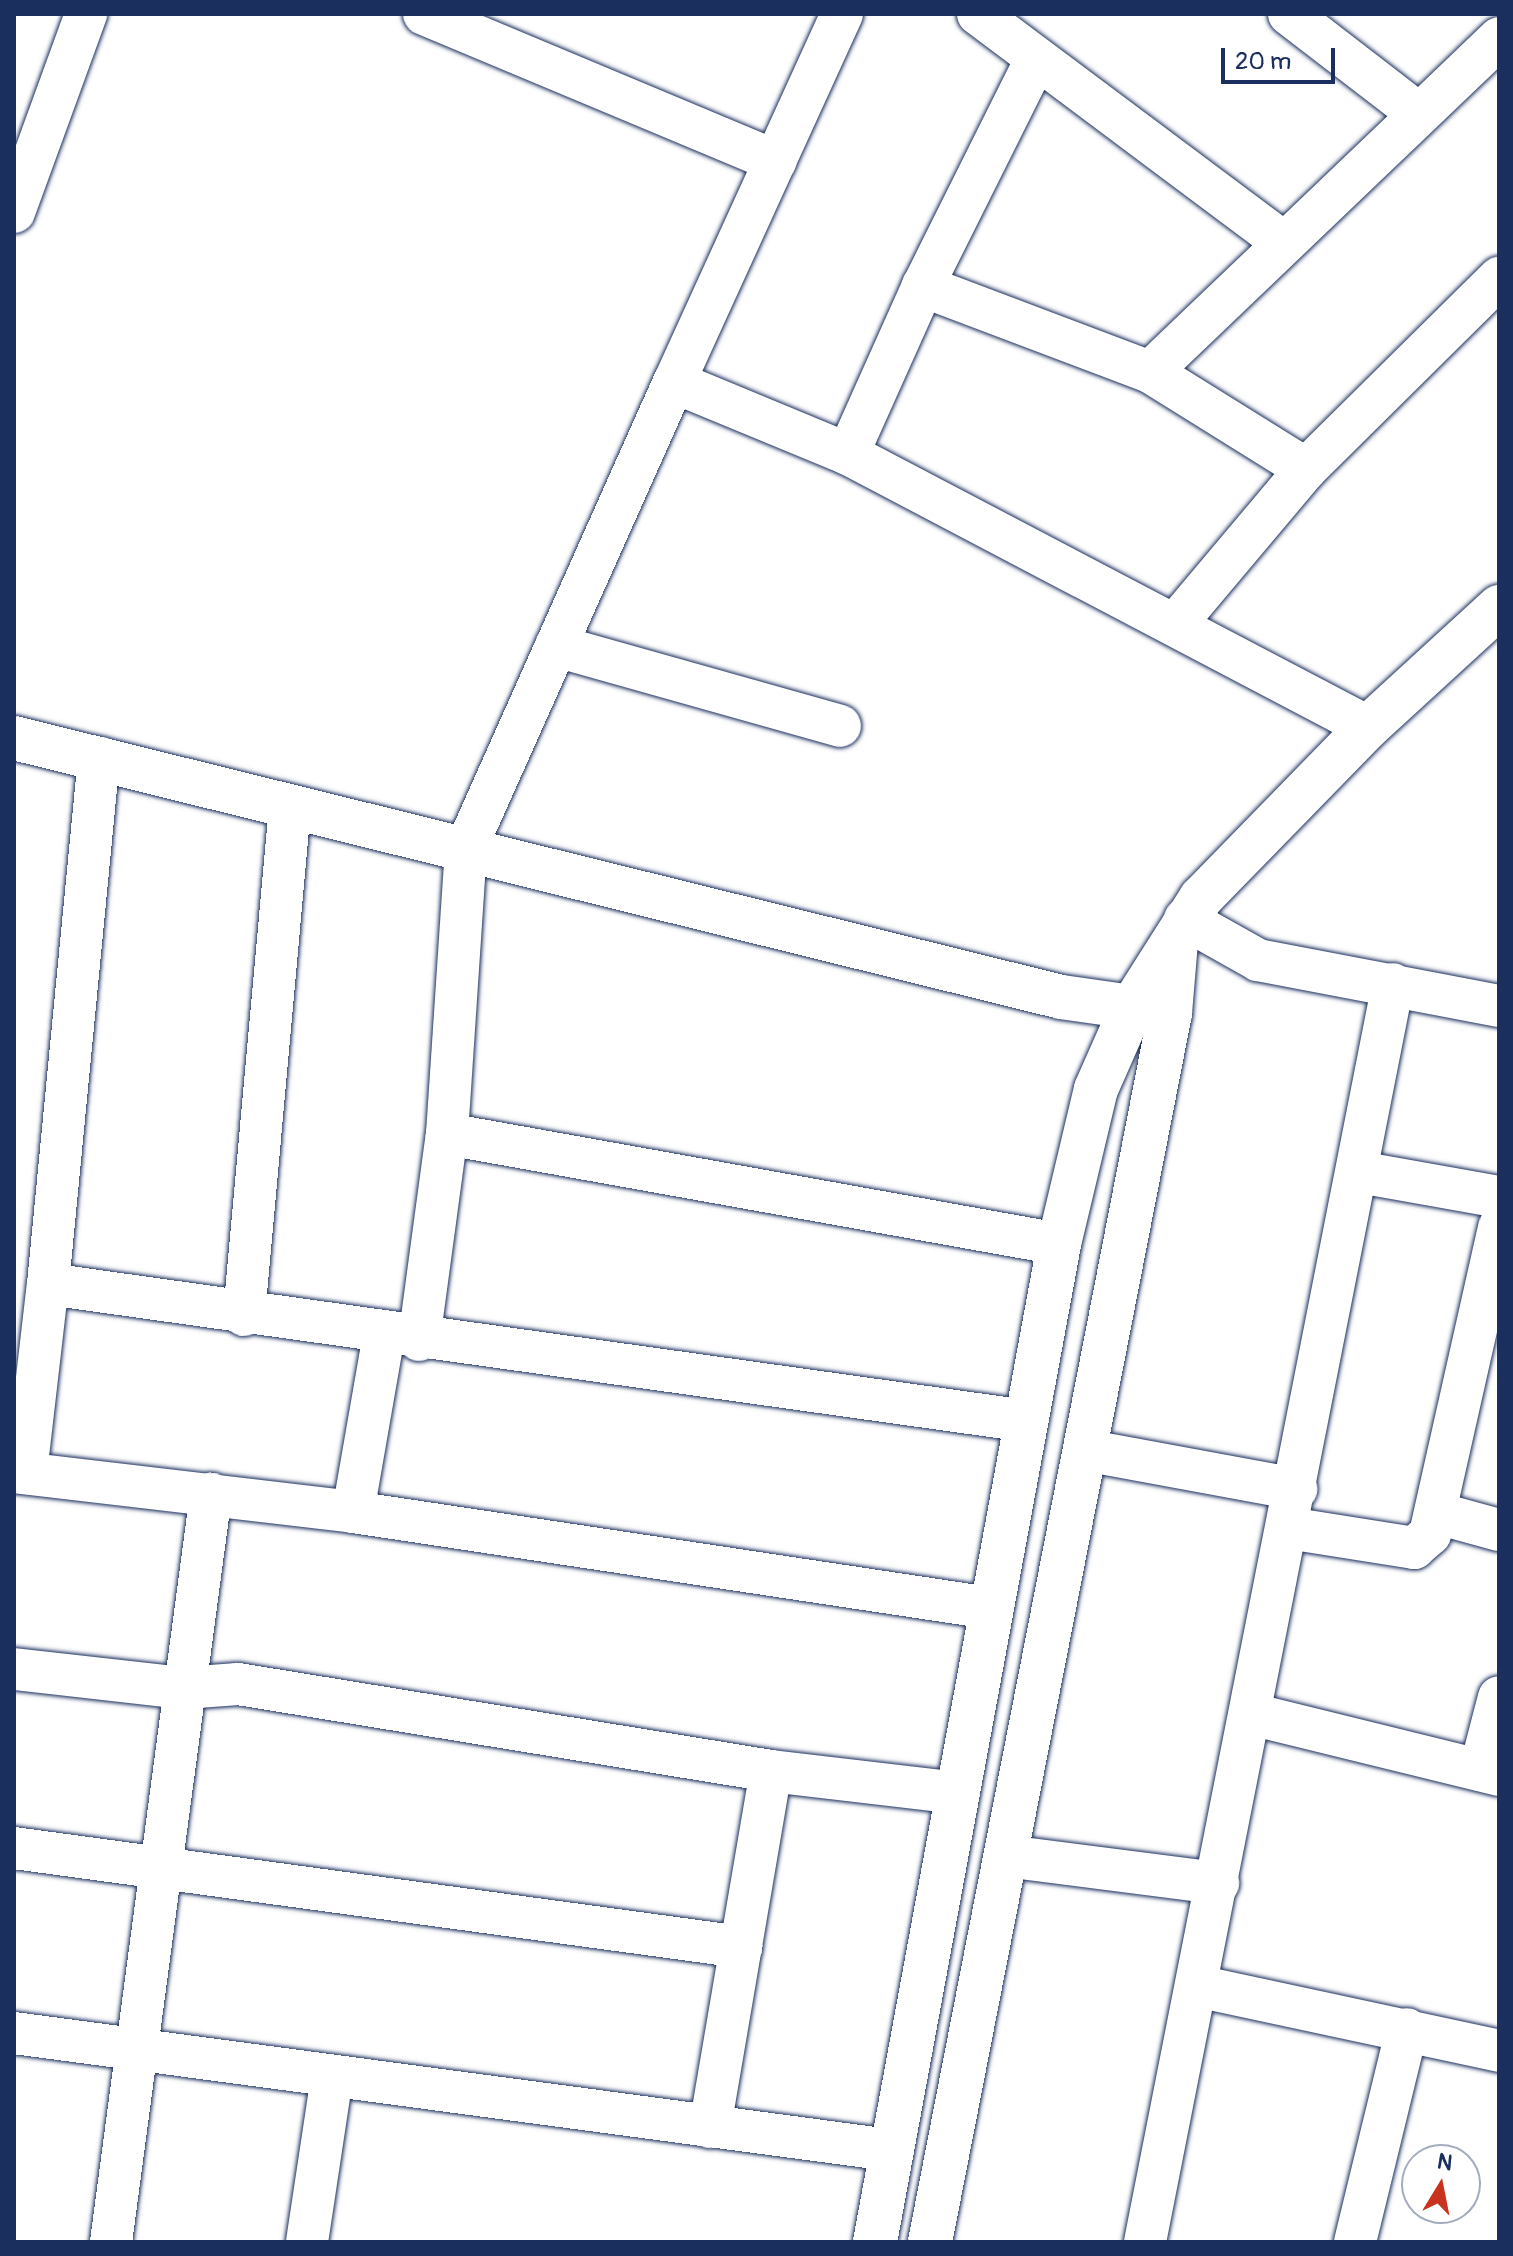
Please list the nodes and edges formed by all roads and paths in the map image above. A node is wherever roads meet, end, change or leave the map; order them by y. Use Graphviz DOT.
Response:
graph roads {
  1 [pos="86,14"];
  2 [pos="424,14"];
  3 [pos="842,14"];
  4 [pos="978,14"];
  5 [pos="1289,14"];
  6 [pos="1499,38"];
  7 [pos="1035,61"];
  8 [pos="1419,114"];
  9 [pos="776,161"];
  10 [pos="14,212"];
  11 [pos="1284,243"];
  12 [pos="1499,278"];
  13 [pos="923,286"];
  14 [pos="1150,372"];
  15 [pos="674,382"];
  16 [pos="848,454"];
  17 [pos="1306,469"];
  18 [pos="1499,607"];
  19 [pos="1178,621"];
  20 [pos="556,646"];
  21 [pos="840,726"];
  22 [pos="1368,727"];
  23 [pos="14,738"];
  24 [pos="99,757"];
  25 [pos="290,807"];
  26 [pos="466,848"];
  27 [pos="1181,925"];
  28 [pos="1393,984"];
  29 [pos="1499,1006"];
  30 [pos="1151,1009"];
  31 [pos="447,1134"];
  32 [pos="1359,1172"];
  33 [pos="1499,1197"];
  34 [pos="1499,1227"];
  35 [pos="1059,1244"];
  36 [pos="48,1284"];
  37 [pos="244,1315"];
  38 [pos="402,1338"];
  39 [pos="1026,1421"];
  40 [pos="1084,1450"];
  41 [pos="20,1473"];
  42 [pos="211,1494"];
  43 [pos="1292,1509"];
  44 [pos="353,1512"];
  45 [pos="1437,1513"];
  46 [pos="1499,1530"];
  47 [pos="990,1608"];
  48 [pos="14,1669"];
  49 [pos="184,1688"];
  50 [pos="1499,1697"];
  51 [pos="1251,1714"];
  52 [pos="771,1771"];
  53 [pos="1489,1772"];
  54 [pos="958,1793"];
  55 [pos="14,1848"];
  56 [pos="1006,1856"];
  57 [pos="162,1863"];
  58 [pos="1218,1883"];
  59 [pos="741,1947"];
  60 [pos="1197,1986"];
  61 [pos="1407,2029"];
  62 [pos="14,2033"];
  63 [pos="139,2050"];
  64 [pos="1499,2051"];
  65 [pos="332,2076"];
  66 [pos="710,2127"];
  67 [pos="890,2150"];
  68 [pos="111,2242"];
  69 [pos="307,2242"];
  70 [pos="875,2242"];
  71 [pos="930,2242"];
  72 [pos="1145,2242"];
  73 [pos="1355,2242"];
  1 -- 10 [label="street"];
  2 -- 9 [label="street"];
  3 -- 9 [label="street"];
  4 -- 7 [label="street"];
  5 -- 8 [label="street"];
  6 -- 8 [label="street"];
  7 -- 11 [label="street"];
  7 -- 13 [label="street"];
  8 -- 11 [label="street"];
  9 -- 15 [label="street"];
  11 -- 14 [label="street"];
  12 -- 17 [label="street"];
  13 -- 14 [label="street"];
  13 -- 16 [label="street"];
  14 -- 17 [label="street"];
  15 -- 16 [label="street"];
  15 -- 20 [label="street"];
  16 -- 19 [label="street"];
  17 -- 19 [label="street"];
  18 -- 22 [label="street"];
  19 -- 22 [label="street"];
  20 -- 21 [label="street"];
  20 -- 26 [label="street"];
  22 -- 27 [label="street"];
  23 -- 24 [label="street"];
  24 -- 25 [label="street"];
  24 -- 36 [label="street"];
  25 -- 26 [label="street"];
  25 -- 37 [label="street"];
  26 -- 30 [label="street"];
  26 -- 31 [label="street"];
  27 -- 28 [label="street"];
  27 -- 30 [label="street"];
  28 -- 29 [label="street"];
  28 -- 32 [label="street"];
  30 -- 35 [label="street"];
  30 -- 40 [label="street"];
  31 -- 35 [label="street"];
  31 -- 38 [label="street"];
  32 -- 33 [label="street"];
  32 -- 43 [label="street"];
  34 -- 45 [label="street"];
  35 -- 39 [label="street"];
  36 -- 37 [label="street"];
  36 -- 41 [label="street"];
  37 -- 38 [label="street"];
  38 -- 39 [label="street"];
  38 -- 44 [label="street"];
  39 -- 47 [label="street"];
  40 -- 43 [label="street"];
  40 -- 56 [label="street"];
  41 -- 42 [label="street"];
  42 -- 44 [label="street"];
  42 -- 49 [label="street"];
  43 -- 45 [label="street"];
  43 -- 51 [label="street"];
  44 -- 47 [label="street"];
  45 -- 46 [label="street"];
  47 -- 54 [label="street"];
  48 -- 49 [label="street"];
  49 -- 52 [label="street"];
  49 -- 57 [label="street"];
  50 -- 53 [label="street"];
  51 -- 53 [label="street"];
  51 -- 58 [label="street"];
  52 -- 54 [label="street"];
  52 -- 59 [label="street"];
  54 -- 67 [label="street"];
  55 -- 57 [label="street"];
  56 -- 58 [label="street"];
  56 -- 71 [label="street"];
  57 -- 59 [label="street"];
  57 -- 63 [label="street"];
  58 -- 60 [label="street"];
  59 -- 66 [label="street"];
  60 -- 61 [label="street"];
  60 -- 72 [label="street"];
  61 -- 64 [label="street"];
  61 -- 73 [label="street"];
  62 -- 63 [label="street"];
  63 -- 65 [label="street"];
  63 -- 68 [label="street"];
  65 -- 66 [label="street"];
  65 -- 69 [label="street"];
  66 -- 67 [label="street"];
  67 -- 70 [label="street"];
}
